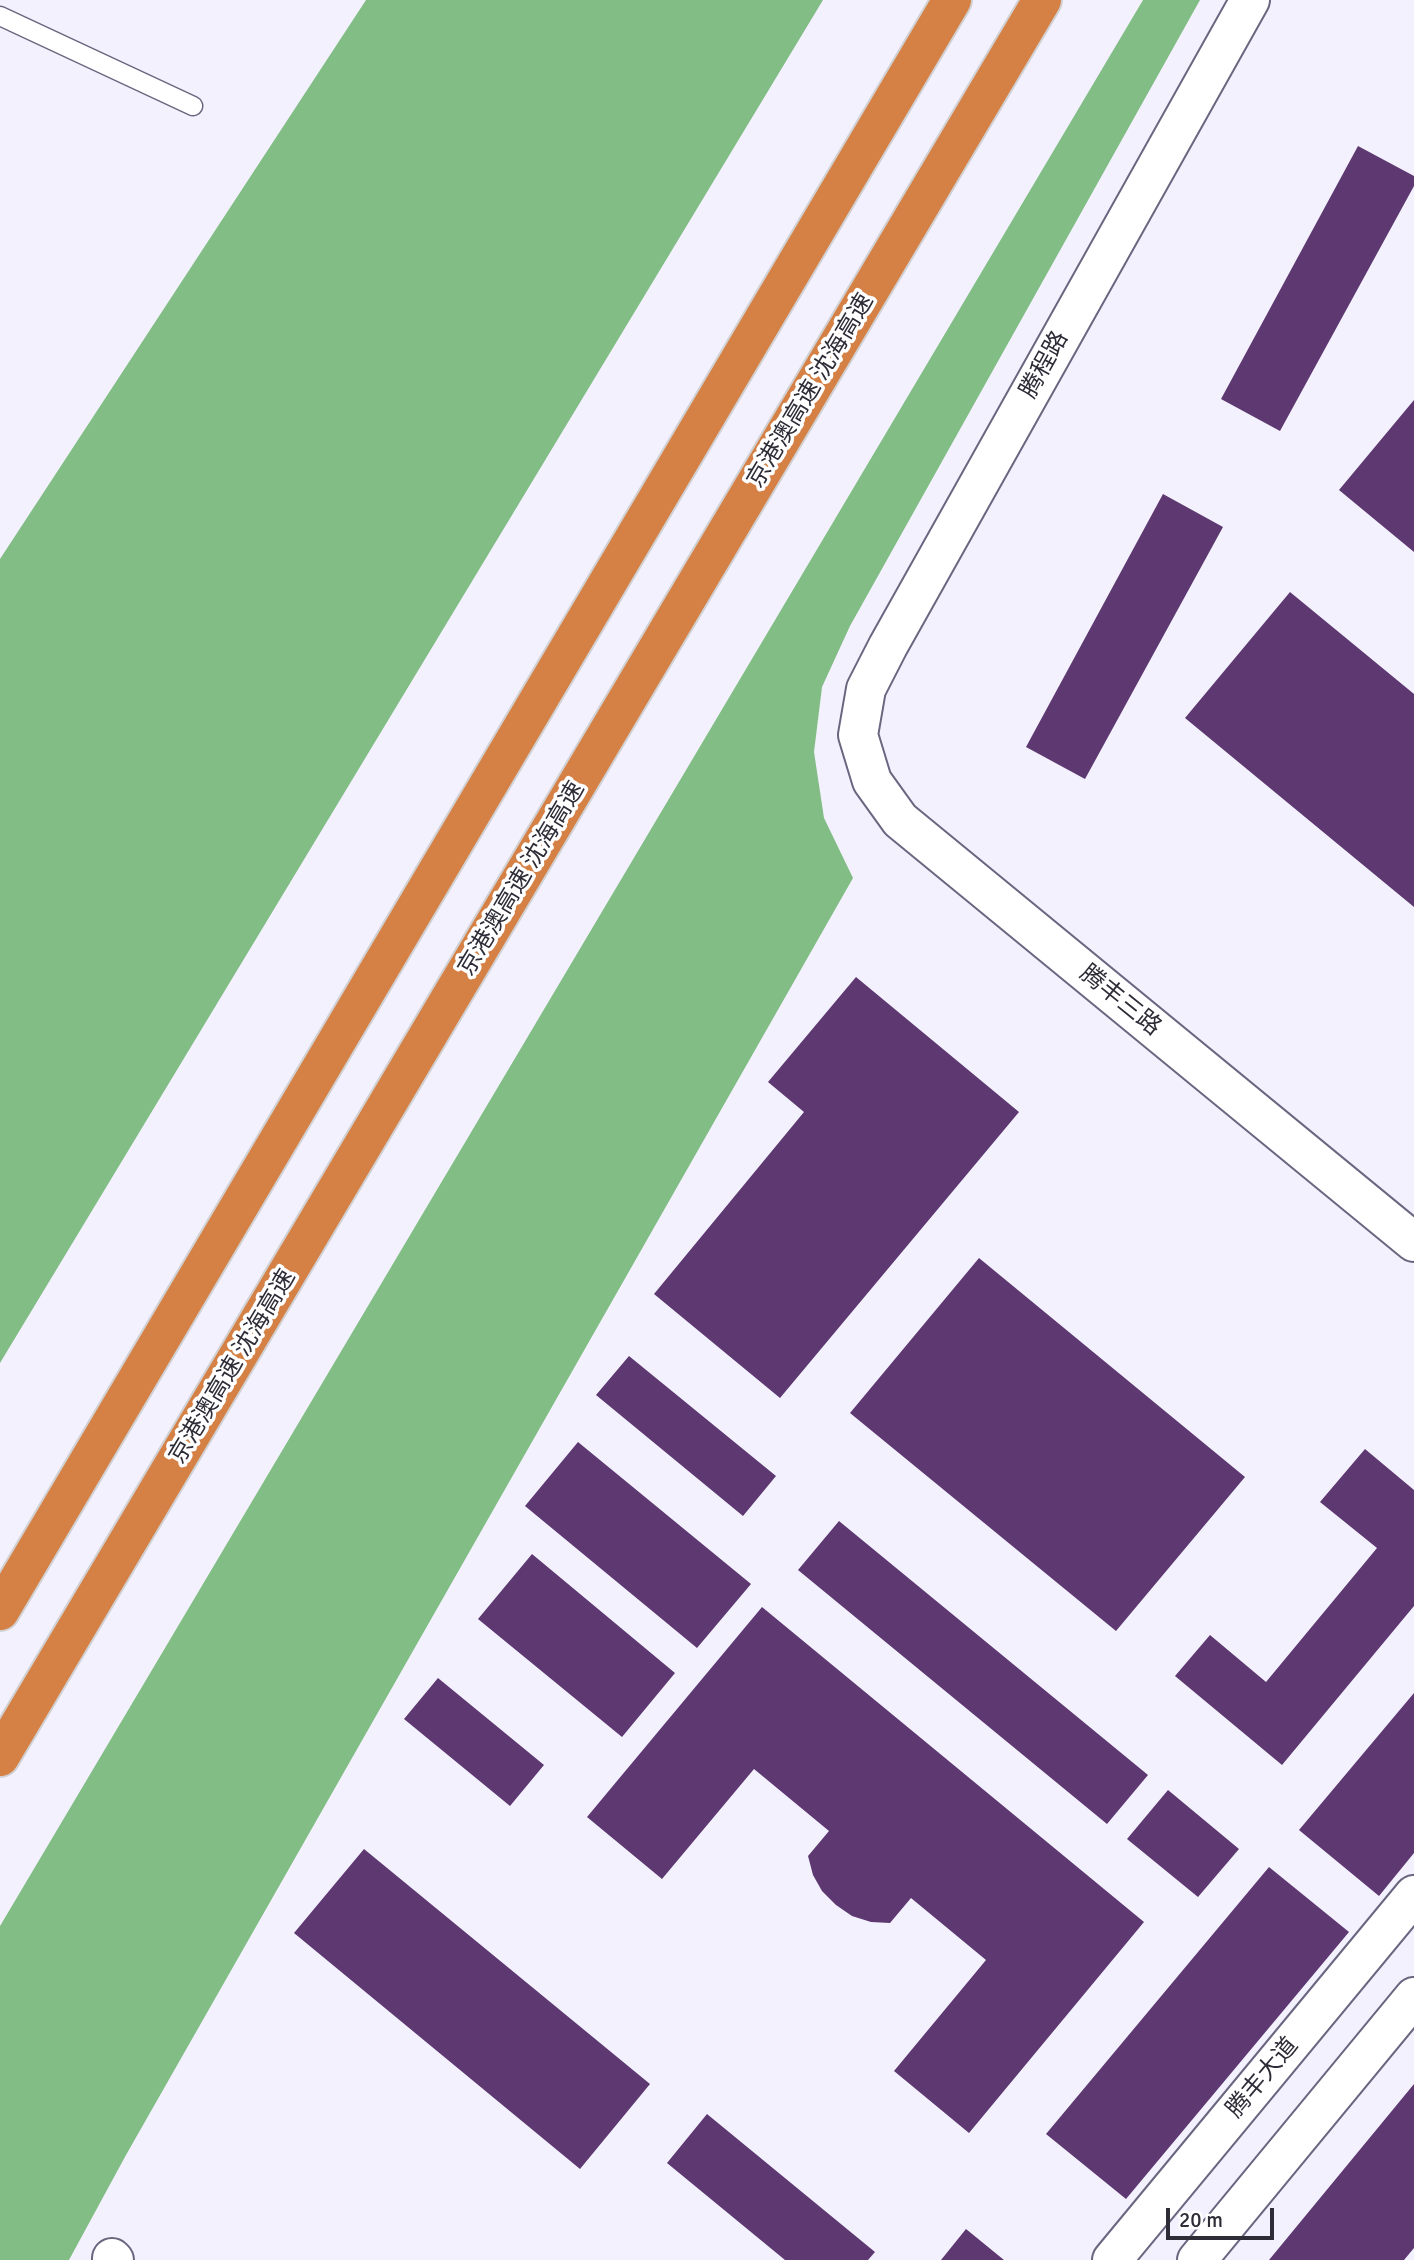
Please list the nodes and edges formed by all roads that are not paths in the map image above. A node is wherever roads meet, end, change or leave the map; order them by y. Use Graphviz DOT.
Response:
graph roads {
  1 [pos="952,0"];
  2 [pos="1042,0"];
  3 [pos="1250,0"];
  4 [pos="0,16"];
  5 [pos="193,106"];
  6 [pos="858,736"];
  7 [pos="1414,1242"];
  8 [pos="0,1611"];
  9 [pos="0,1757"];
  10 [pos="1414,1895"];
  11 [pos="1414,1997"];
  12 [pos="1112,2260"];
  13 [pos="1196,2260"];
  1 -- 8 [label="highway"];
  2 -- 9 [label="highway, 京港澳高速 沈海高速"];
  3 -- 6 [label="street, 腾程路"];
  4 -- 5 [label="lane"];
  6 -- 7 [label="street, 腾丰三路"];
  10 -- 12 [label="street, 腾丰大道"];
  11 -- 13 [label="street"];
}
